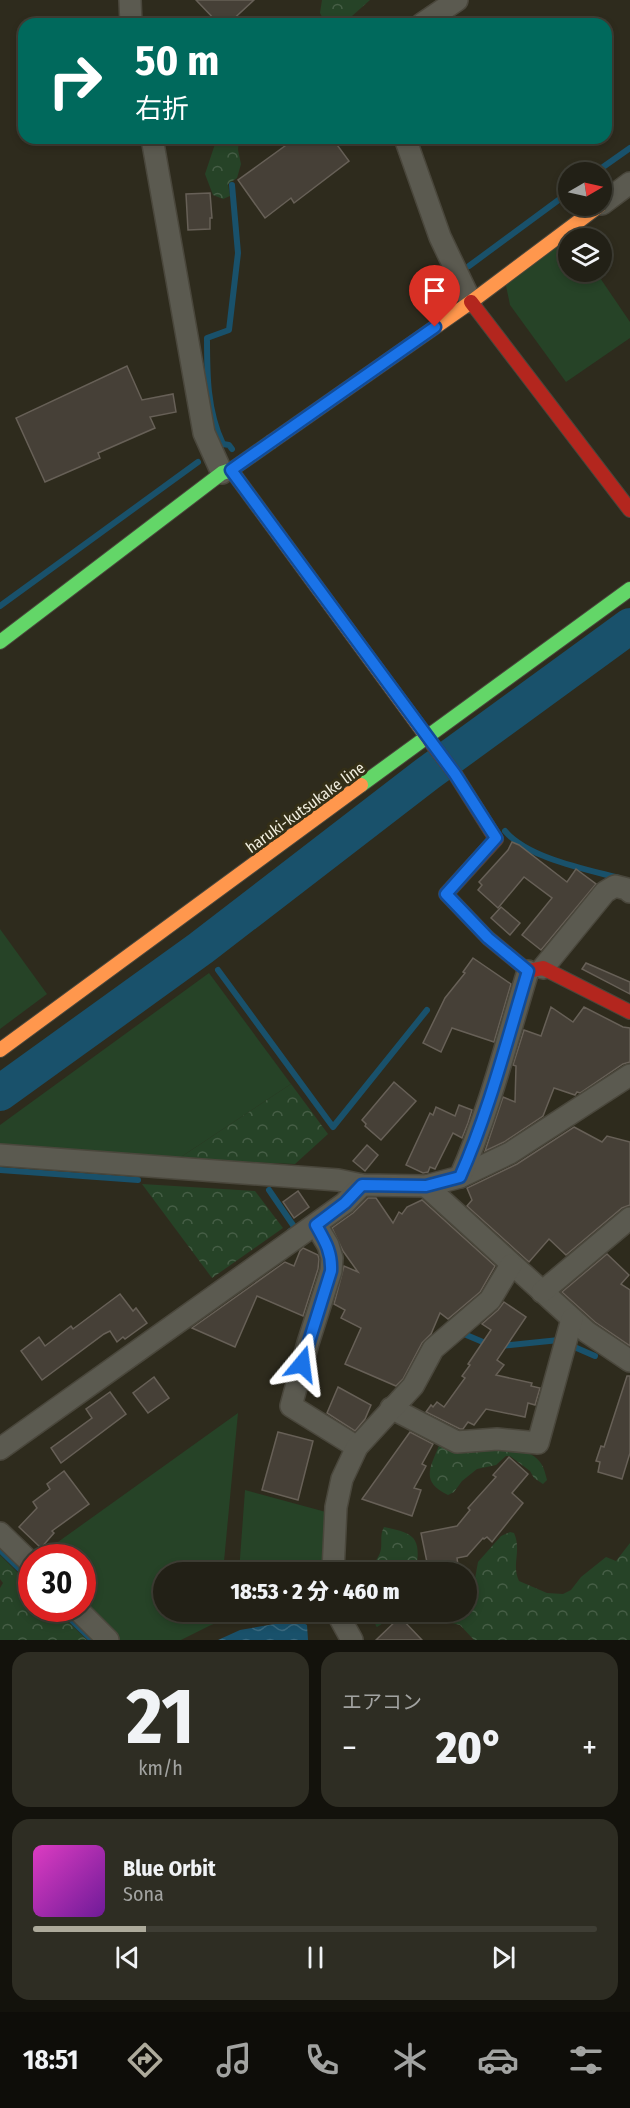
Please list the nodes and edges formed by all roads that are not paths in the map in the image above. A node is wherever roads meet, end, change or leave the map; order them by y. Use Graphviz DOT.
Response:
graph roads {
  1 [pos="130,0"];
  2 [pos="458,0"];
  3 [pos="131,18"];
  4 [pos="431,18"];
  5 [pos="153,144"];
  6 [pos="407,144"];
  7 [pos="630,183"];
  8 [pos="612,196"];
  9 [pos="585,216"];
  10 [pos="471,302"];
  11 [pos="226,472"];
  12 [pos="630,510"];
  13 [pos="630,589"];
  14 [pos="0,642"];
  15 [pos="428,738"];
  16 [pos="630,892"];
  17 [pos="536,970"];
  18 [pos="630,1012"];
  19 [pos="0,1050"];
  20 [pos="630,1075"];
  21 [pos="0,1155"];
  22 [pos="460,1177"];
  23 [pos="362,1185"];
  24 [pos="426,1186"];
  25 [pos="630,1218"];
  26 [pos="316,1225"];
  27 [pos="512,1265"];
  28 [pos="542,1292"];
  29 [pos="572,1319"];
  30 [pos="630,1361"];
  31 [pos="391,1408"];
  32 [pos="357,1447"];
  33 [pos="0,1449"];
  34 [pos="0,1533"];
  35 [pos="18,1550"];
  36 [pos="333,1562"];
  37 [pos="90,1622"];
  38 [pos="342,1622"];
  39 [pos="108,1640"];
  40 [pos="352,1640"];
  1 -- 3 [label="street"];
  2 -- 4 [label="street"];
  5 -- 11 [label="street"];
  6 -- 10 [label="street"];
  7 -- 8 [label="street"];
  9 -- 10 [label="street"];
  10 -- 11 [label="street"];
  10 -- 12 [label="street"];
  11 -- 14 [label="street"];
  11 -- 15 [label="street"];
  13 -- 15 [label="street, haruki-kutsukake line"];
  15 -- 17 [label="street"];
  15 -- 19 [label="street, haruki-kutsukake line"];
  16 -- 17 [label="street"];
  17 -- 18 [label="street"];
  17 -- 22 [label="street"];
  20 -- 22 [label="street"];
  21 -- 23 [label="street"];
  22 -- 24 [label="street"];
  23 -- 24 [label="street"];
  23 -- 26 [label="street"];
  24 -- 27 [label="street"];
  25 -- 28 [label="street"];
  26 -- 32 [label="street"];
  26 -- 33 [label="street"];
  27 -- 28 [label="street"];
  27 -- 31 [label="street"];
  28 -- 29 [label="street"];
  29 -- 30 [label="street"];
  29 -- 31 [label="street"];
  31 -- 32 [label="street"];
  32 -- 36 [label="street"];
  34 -- 35 [label="street"];
  37 -- 39 [label="street"];
  38 -- 40 [label="street"];
}
